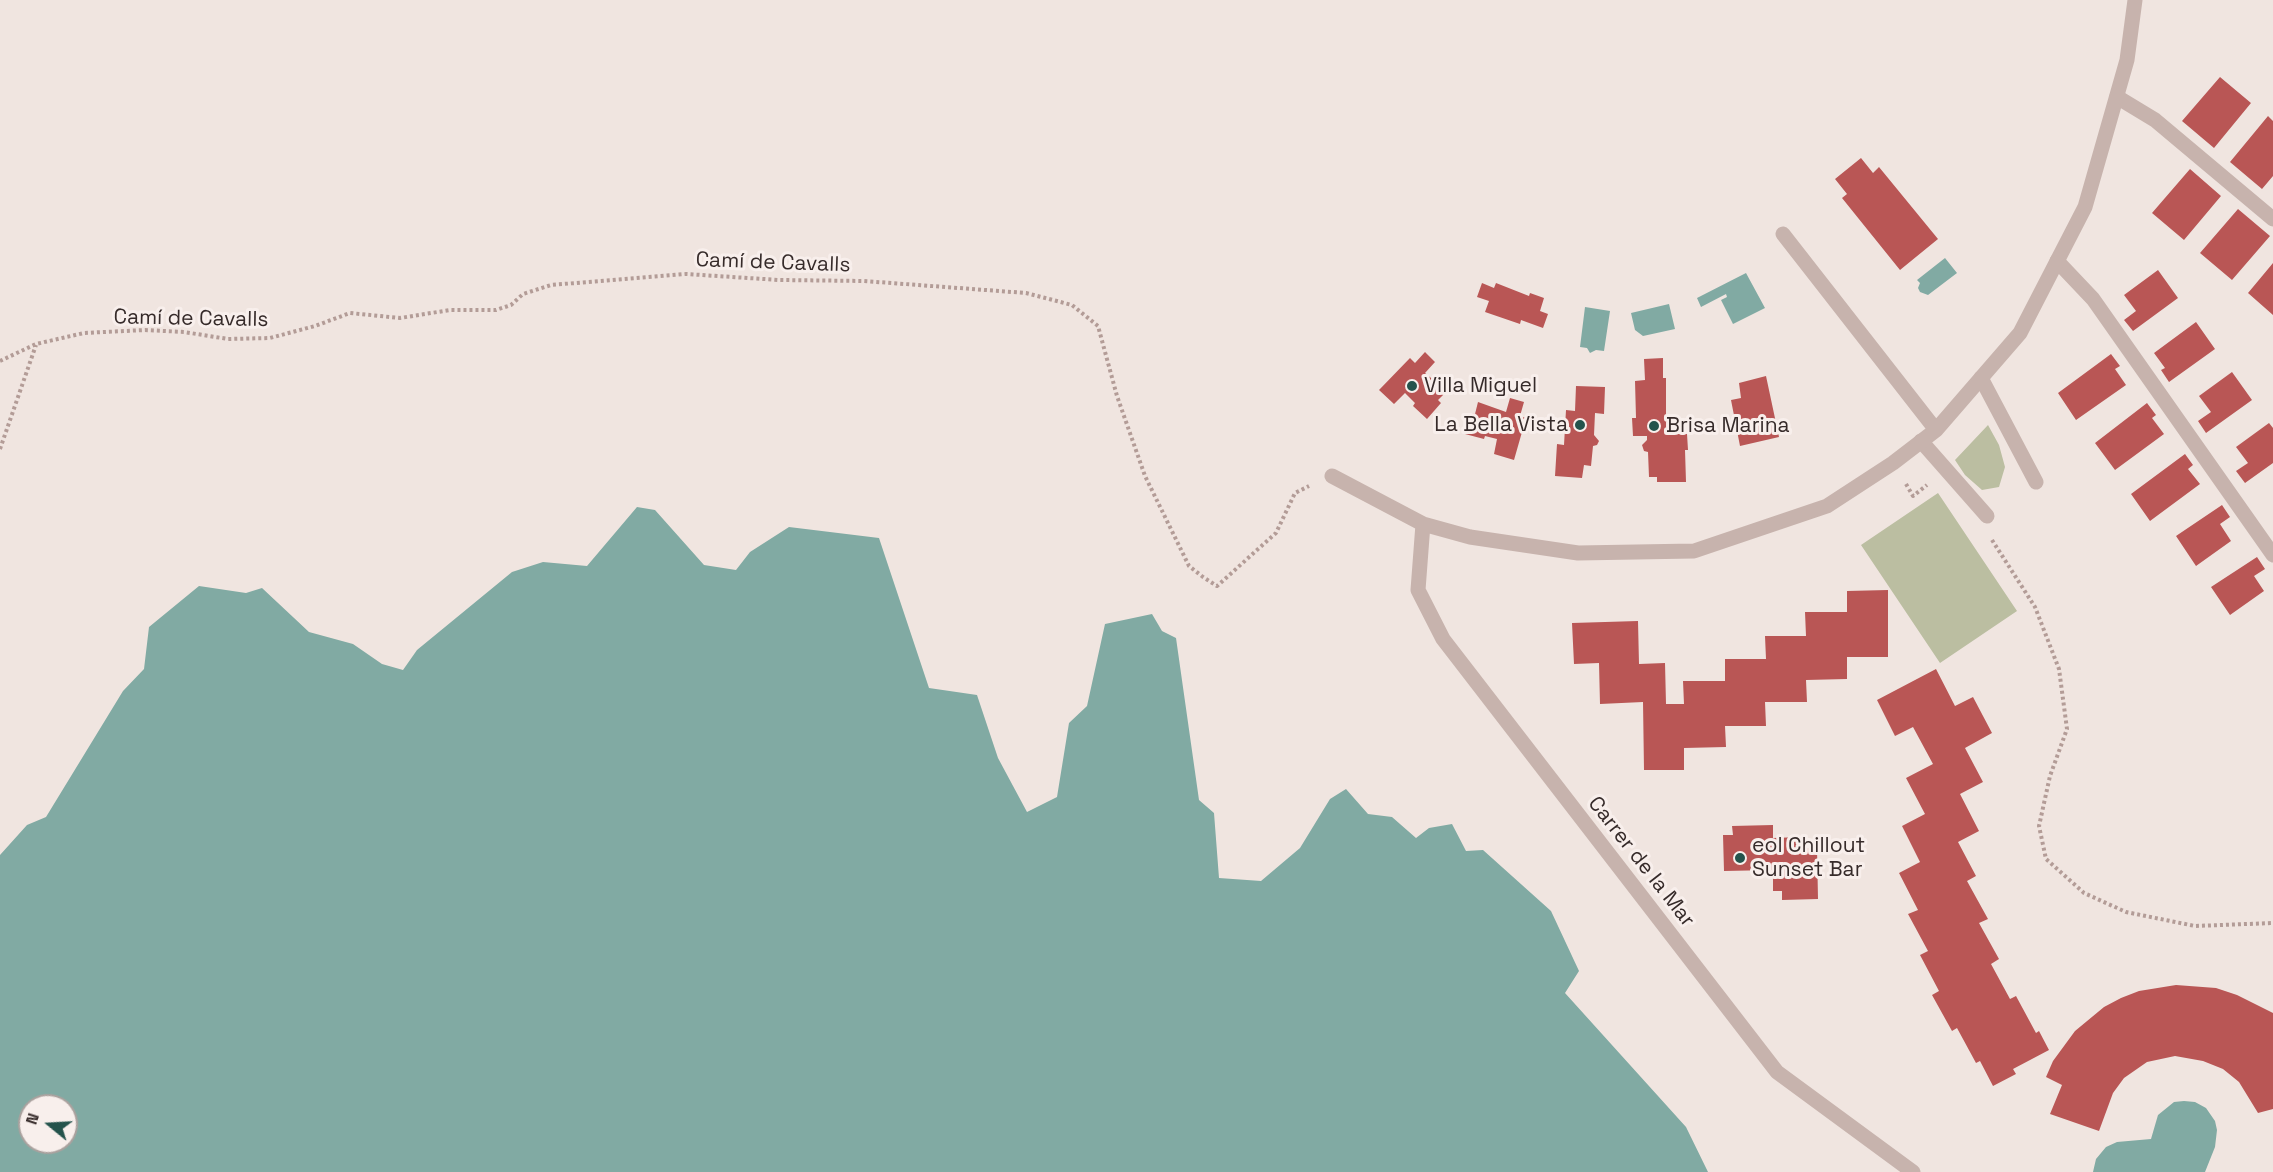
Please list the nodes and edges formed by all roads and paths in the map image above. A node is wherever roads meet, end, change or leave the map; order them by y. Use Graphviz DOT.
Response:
graph roads {
  1 [pos="2135,0"];
  2 [pos="2117,97"];
  3 [pos="2273,219"];
  4 [pos="1784,234"];
  5 [pos="2057,261"];
  6 [pos="36,344"];
  7 [pos="0,361"];
  8 [pos="1981,378"];
  9 [pos="1936,430"];
  10 [pos="1922,441"];
  11 [pos="0,449"];
  12 [pos="1893,464"];
  13 [pos="1332,476"];
  14 [pos="2036,482"];
  15 [pos="1928,484"];
  16 [pos="1987,516"];
  17 [pos="1423,524"];
  18 [pos="1990,537"];
  19 [pos="2273,555"];
  20 [pos="2273,923"];
  21 [pos="1913,1172"];
  1 -- 2 [label="street"];
  2 -- 3 [label="street"];
  2 -- 5 [label="street"];
  4 -- 9 [label="street"];
  5 -- 8 [label="street"];
  5 -- 19 [label="street"];
  6 -- 7 [label="path, Camí de Cavalls"];
  6 -- 11 [label="path"];
  6 -- 13 [label="path, Camí de Cavalls"];
  8 -- 9 [label="street"];
  8 -- 14 [label="street"];
  9 -- 10 [label="street"];
  10 -- 12 [label="street"];
  10 -- 16 [label="street"];
  12 -- 15 [label="path"];
  12 -- 17 [label="street"];
  13 -- 17 [label="street"];
  17 -- 21 [label="street, Carrer de la Mar"];
  18 -- 20 [label="path"];
}
